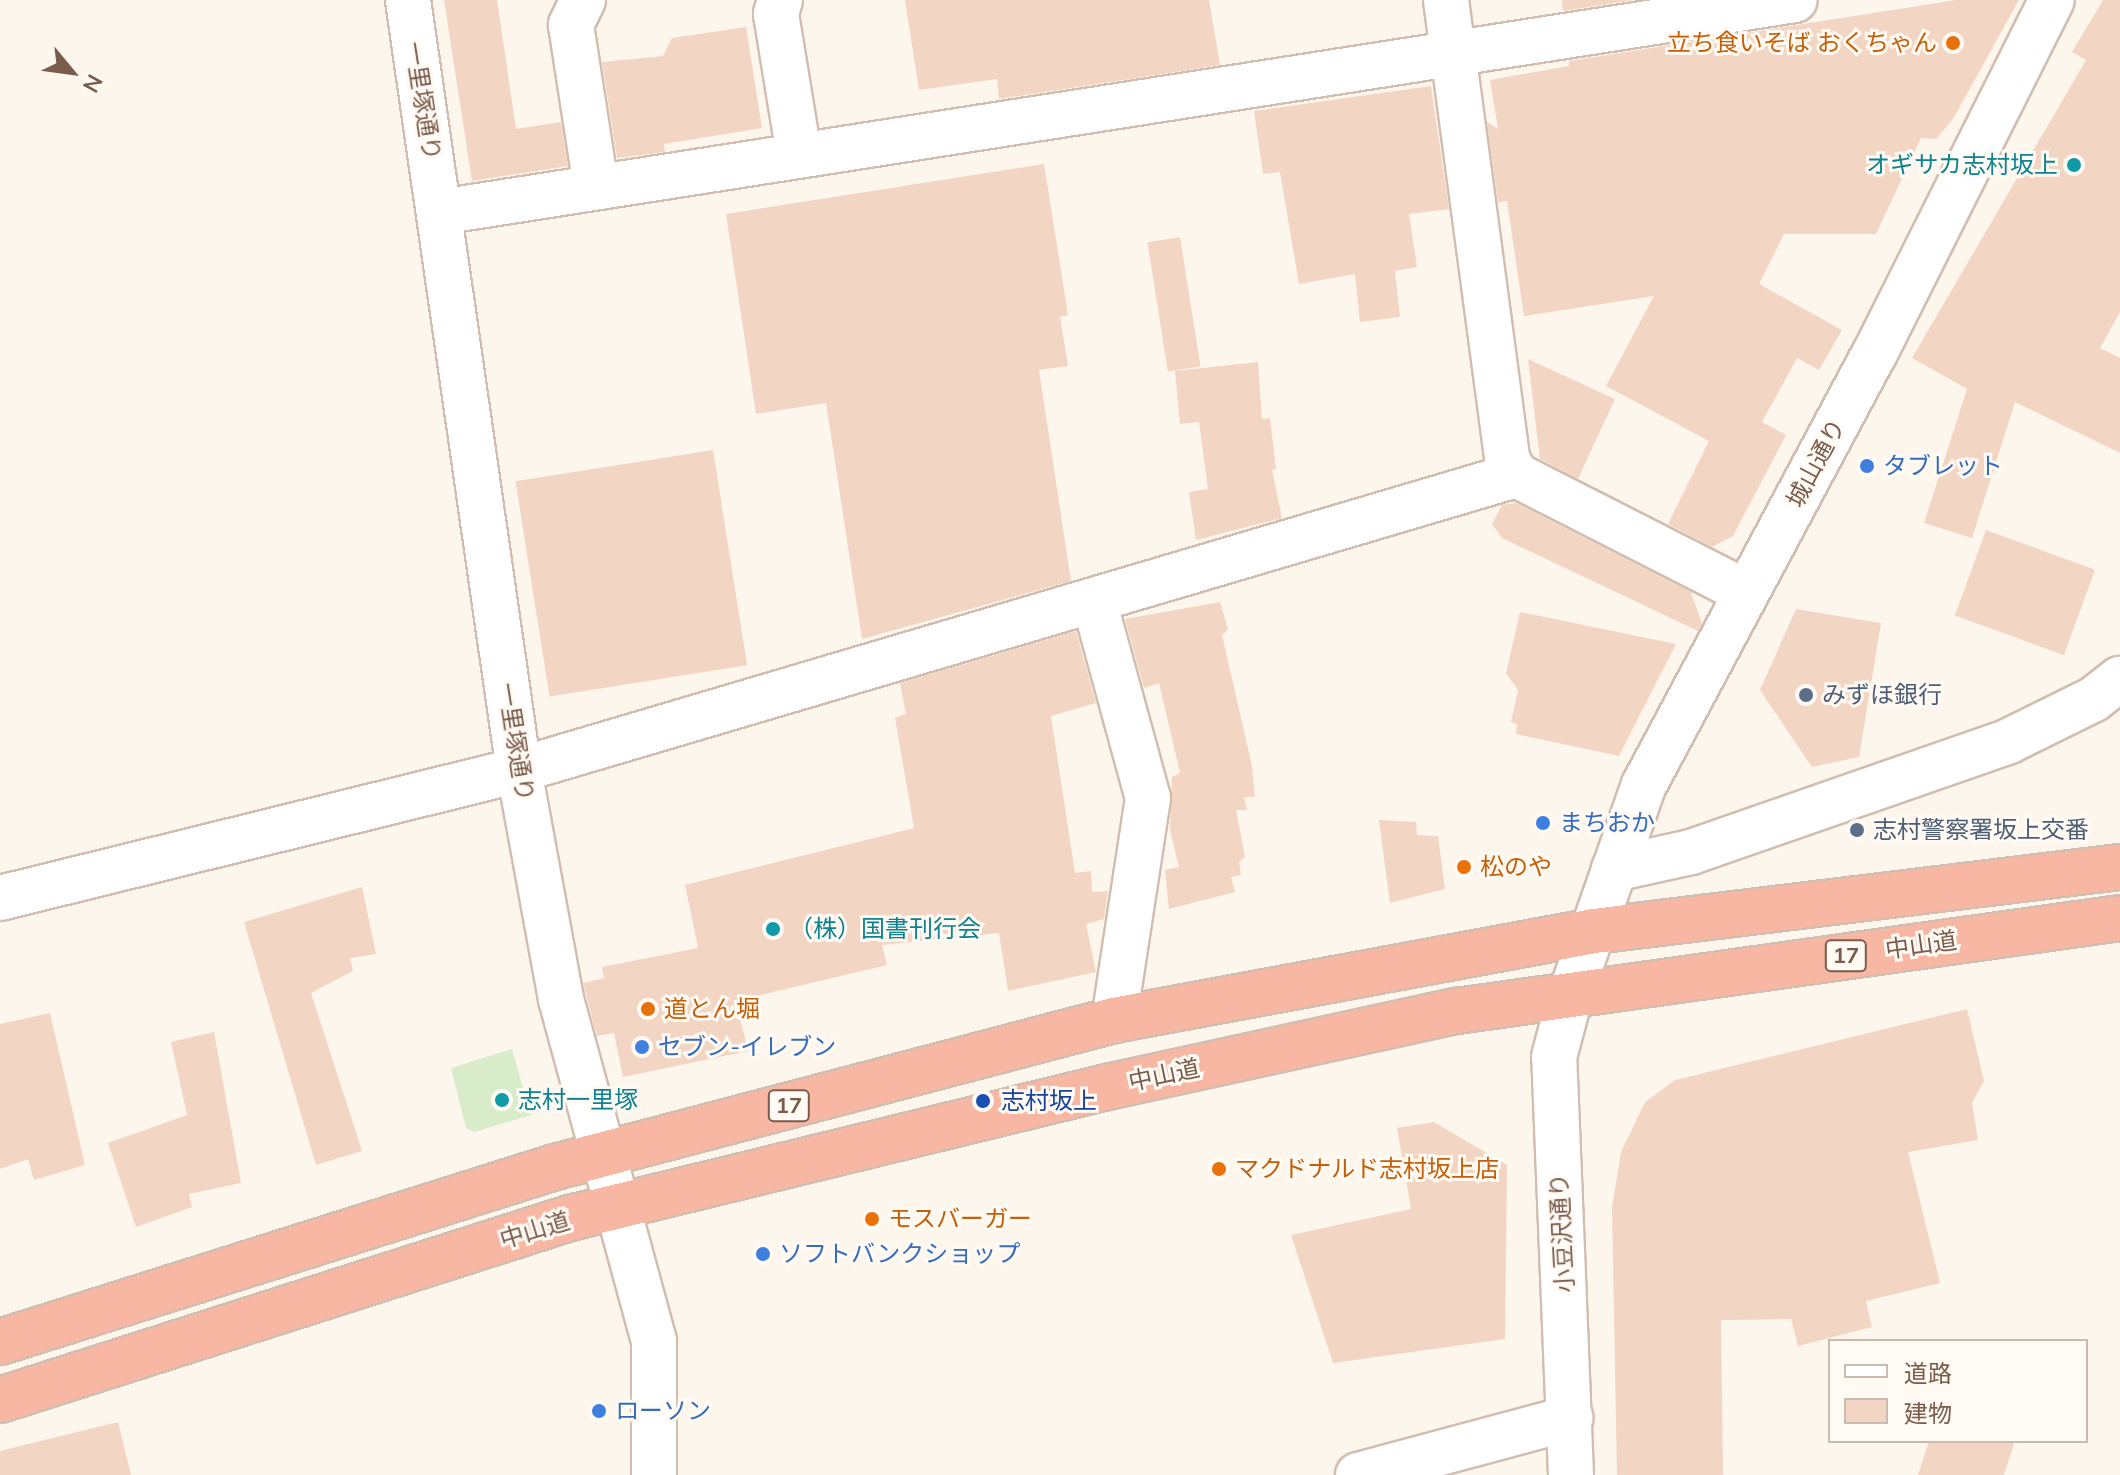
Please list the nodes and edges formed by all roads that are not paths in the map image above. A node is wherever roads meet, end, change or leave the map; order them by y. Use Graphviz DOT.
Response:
graph roads {
  1 [pos="408,0"];
  2 [pos="583,0"];
  3 [pos="780,0"];
  4 [pos="1446,0"];
  5 [pos="1795,0"];
  6 [pos="2052,0"];
  7 [pos="1452,54"];
  8 [pos="799,155"];
  9 [pos="596,186"];
  10 [pos="440,212"];
  11 [pos="1516,475"];
  12 [pos="1746,592"];
  13 [pos="1094,601"];
  14 [pos="2120,679"];
  15 [pos="519,770"];
  16 [pos="2120,867"];
  17 [pos="1614,869"];
  18 [pos="0,898"];
  19 [pos="2120,918"];
  20 [pos="1594,931"];
  21 [pos="1571,993"];
  22 [pos="1114,1020"];
  23 [pos="604,1154"];
  24 [pos="618,1206"];
  25 [pos="0,1342"];
  26 [pos="0,1400"];
  27 [pos="1571,1418"];
  28 [pos="654,1475"];
  29 [pos="1358,1475"];
  30 [pos="1571,1475"];
  1 -- 10 [label="street, 一里塚通り"];
  2 -- 9 [label="street"];
  3 -- 8 [label="street"];
  4 -- 7 [label="street"];
  5 -- 7 [label="street"];
  6 -- 12 [label="street, 城山通り"];
  7 -- 8 [label="street"];
  7 -- 11 [label="street"];
  8 -- 9 [label="street"];
  9 -- 10 [label="street"];
  10 -- 15 [label="street, 一里塚通り"];
  11 -- 12 [label="street"];
  11 -- 13 [label="street"];
  12 -- 17 [label="street, 城山通り"];
  13 -- 15 [label="street"];
  13 -- 22 [label="street"];
  14 -- 17 [label="street"];
  15 -- 18 [label="street"];
  15 -- 23 [label="street, 一里塚通り"];
  16 -- 20 [label="highway, 17"];
  17 -- 20 [label="street, 城山通り"];
  19 -- 21 [label="highway, 中山道 / 17"];
  20 -- 21 [label="street, 小豆沢通り"];
  20 -- 22 [label="highway, 17"];
  21 -- 24 [label="highway, 中山道 / 17"];
  21 -- 27 [label="street, 小豆沢通り"];
  22 -- 23 [label="highway, 17"];
  23 -- 24 [label="street, 一里塚通り"];
  23 -- 25 [label="highway, 17"];
  24 -- 26 [label="highway, 中山道 / 17"];
  24 -- 28 [label="street, 一里塚通り"];
  27 -- 29 [label="street"];
  27 -- 30 [label="street, 小豆沢通り"];
}
